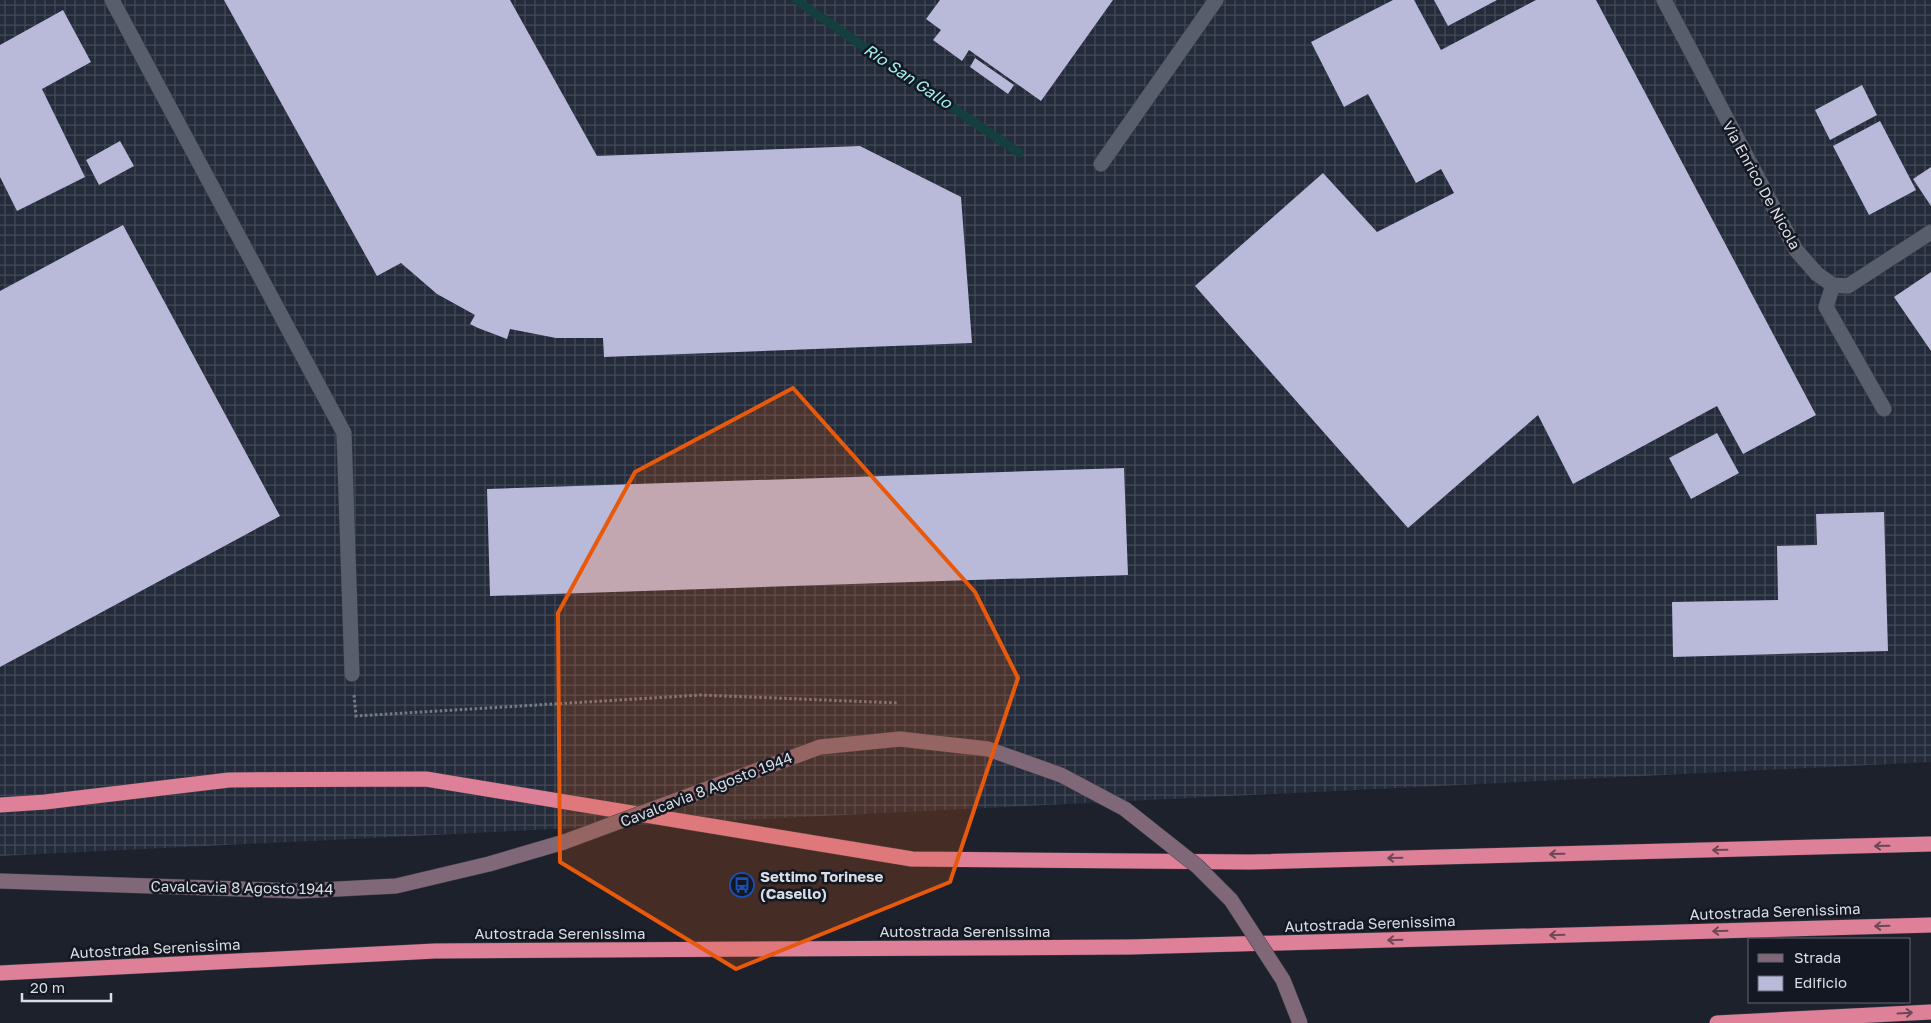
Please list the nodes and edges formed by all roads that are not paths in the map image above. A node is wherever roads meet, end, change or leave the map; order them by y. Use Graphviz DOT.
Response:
graph roads {
  1 [pos="112,0"];
  2 [pos="1216,0"];
  3 [pos="1664,0"];
  4 [pos="1101,164"];
  5 [pos="1931,232"];
  6 [pos="1833,285"];
  7 [pos="1884,409"];
  8 [pos="352,674"];
  9 [pos="0,805"];
  10 [pos="1931,844"];
  11 [pos="0,881"];
  12 [pos="1931,924"];
  13 [pos="0,973"];
  14 [pos="1931,1012"];
  15 [pos="1300,1023"];
  16 [pos="1717,1023"];
  1 -- 8 [label="street"];
  2 -- 4 [label="street"];
  3 -- 6 [label="street, Via Enrico De Nicola"];
  5 -- 6 [label="street"];
  6 -- 7 [label="street"];
  10 -- 9 [label="highway, one-way"];
  11 -- 15 [label="main road, Cavalcavia 8 Agosto 1944, bridge"];
  12 -- 13 [label="highway, Autostrada Serenissima, one-way"];
  16 -- 14 [label="highway, one-way"];
}
